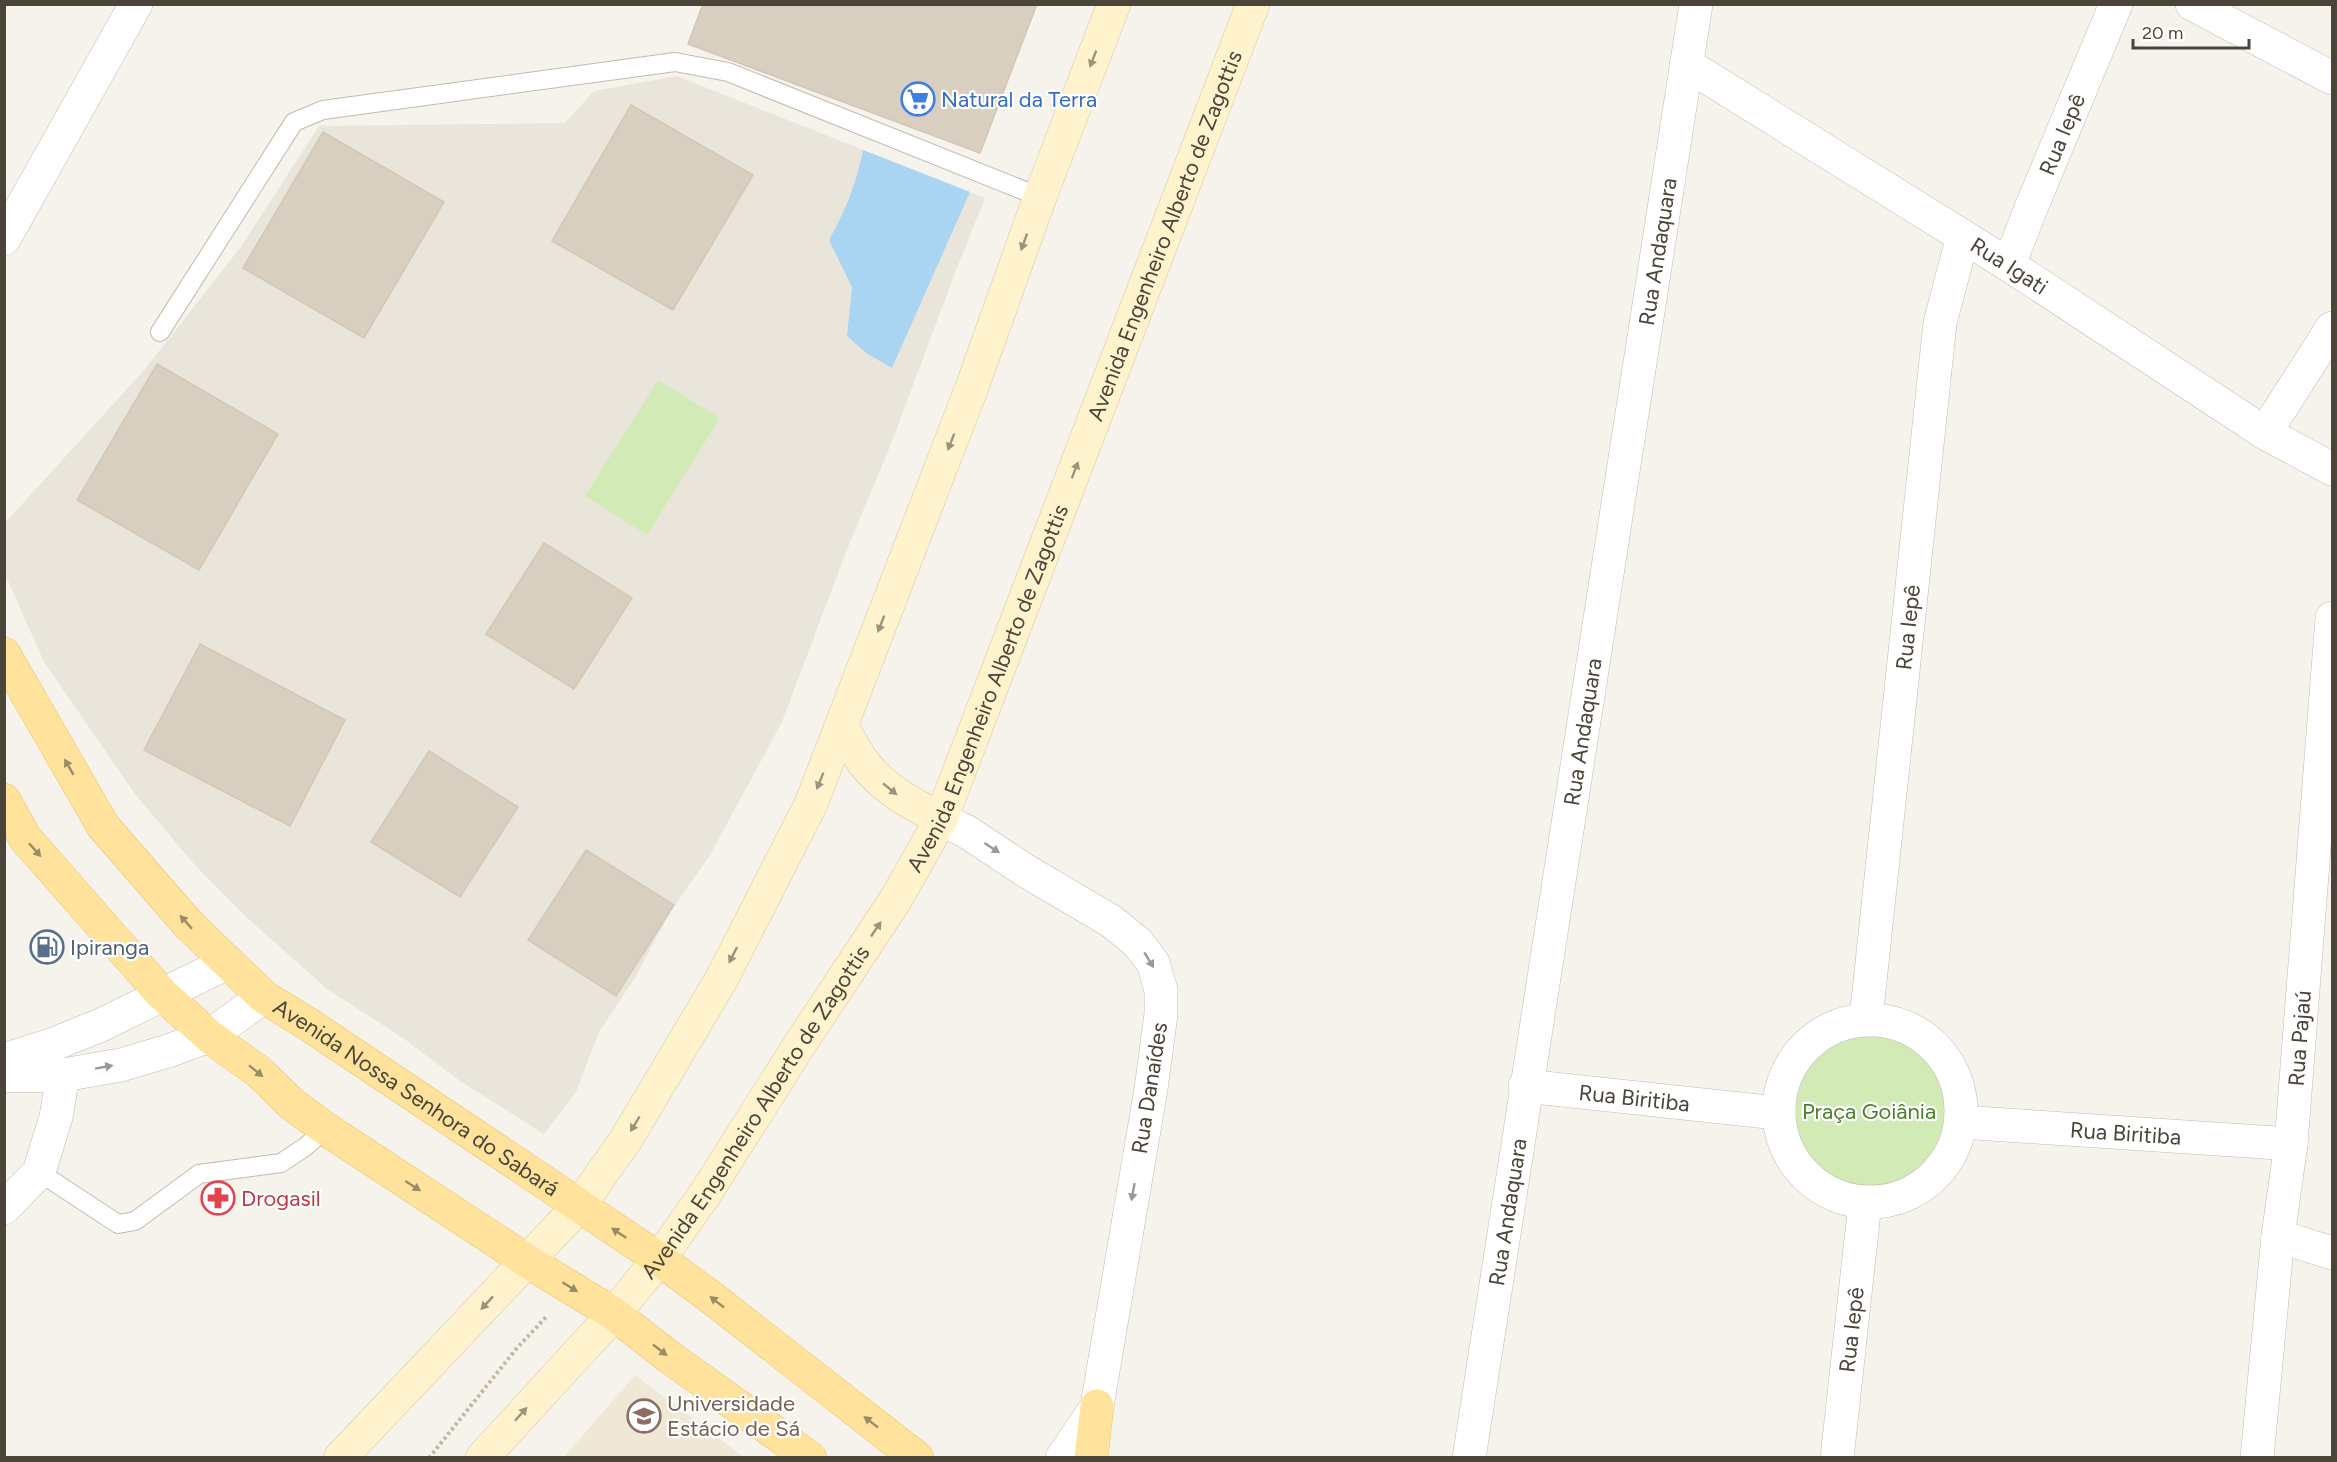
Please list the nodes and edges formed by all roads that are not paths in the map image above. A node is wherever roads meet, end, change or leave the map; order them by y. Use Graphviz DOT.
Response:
graph roads {
  1 [pos="136,4"];
  2 [pos="1114,4"];
  3 [pos="1253,4"];
  4 [pos="1696,4"];
  5 [pos="2116,4"];
  6 [pos="2192,4"];
  7 [pos="1686,64"];
  8 [pos="2332,78"];
  9 [pos="1040,197"];
  10 [pos="1963,237"];
  11 [pos="4,239"];
  12 [pos="2009,265"];
  13 [pos="2332,328"];
  14 [pos="160,332"];
  15 [pos="2265,433"];
  16 [pos="2332,469"];
  17 [pos="2332,618"];
  18 [pos="4,654"];
  19 [pos="842,727"];
  20 [pos="4,800"];
  21 [pos="941,819"];
  22 [pos="2324,832"];
  23 [pos="228,963"];
  24 [pos="162,994"];
  25 [pos="264,998"];
  26 [pos="1866,1019"];
  27 [pos="209,1036"];
  28 [pos="4,1060"];
  29 [pos="63,1075"];
  30 [pos="4,1076"];
  31 [pos="1525,1086"];
  32 [pos="1778,1113"];
  33 [pos="1961,1122"];
  34 [pos="326,1129"];
  35 [pos="2291,1144"];
  36 [pos="39,1172"];
  37 [pos="1865,1203"];
  38 [pos="579,1206"];
  39 [pos="4,1208"];
  40 [pos="2278,1236"];
  41 [pos="2332,1253"];
  42 [pos="659,1259"];
  43 [pos="527,1261"];
  44 [pos="614,1314"];
  45 [pos="1097,1406"];
  46 [pos="340,1458"];
  47 [pos="482,1458"];
  48 [pos="810,1458"];
  49 [pos="917,1458"];
  50 [pos="1062,1458"];
  51 [pos="1091,1458"];
  52 [pos="1469,1458"];
  53 [pos="1837,1458"];
  54 [pos="2257,1458"];
  1 -- 11 [label="street"];
  2 -- 9 [label="main road, one-way"];
  21 -- 3 [label="main road, Avenida Engenheiro Alberto de Zagottis, one-way"];
  4 -- 7 [label="street, Rua Andaquara"];
  5 -- 12 [label="street, Rua Iepê"];
  6 -- 8 [label="street"];
  7 -- 10 [label="street, Rua Igati"];
  7 -- 31 [label="street, Rua Andaquara"];
  9 -- 14 [label="lane"];
  9 -- 19 [label="main road, one-way"];
  10 -- 12 [label="street, Rua Igati"];
  10 -- 26 [label="street, Rua Iepê"];
  12 -- 15 [label="street, Rua Igati"];
  13 -- 15 [label="street"];
  15 -- 16 [label="street, Rua Igati"];
  17 -- 22 [label="street, Rua Pajaú"];
  23 -- 18 [label="main road, Avenida Nossa Senhora do Sabará, one-way"];
  19 -- 21 [label="main road, one-way"];
  19 -- 38 [label="main road, one-way"];
  20 -- 24 [label="main road, one-way"];
  42 -- 21 [label="main road, Avenida Engenheiro Alberto de Zagottis, one-way"];
  21 -- 45 [label="street, Rua Danaídes, one-way"];
  22 -- 35 [label="street, Rua Pajaú"];
  23 -- 24 [label="street"];
  23 -- 25 [label="main road, Avenida Nossa Senhora do Sabará"];
  24 -- 27 [label="main road"];
  24 -- 28 [label="street"];
  25 -- 27 [label="street"];
  25 -- 38 [label="main road, Avenida Nossa Senhora do Sabará"];
  26 -- 32 [label="street"];
  26 -- 33 [label="street"];
  29 -- 27 [label="street, one-way"];
  27 -- 34 [label="main road, one-way"];
  29 -- 30 [label="street"];
  29 -- 36 [label="street"];
  31 -- 32 [label="street, Rua Biritiba"];
  31 -- 52 [label="street, Rua Andaquara"];
  32 -- 37 [label="street"];
  33 -- 35 [label="street, Rua Biritiba"];
  33 -- 37 [label="street"];
  34 -- 36 [label="lane"];
  34 -- 43 [label="main road, one-way"];
  35 -- 40 [label="street, Rua Pajaú"];
  36 -- 39 [label="street"];
  37 -- 53 [label="street, Rua Iepê"];
  42 -- 38 [label="main road, Avenida Nossa Senhora do Sabará, one-way"];
  38 -- 43 [label="main road"];
  40 -- 41 [label="street"];
  40 -- 54 [label="street, Rua Pajaú"];
  42 -- 44 [label="main road, Avenida Engenheiro Alberto de Zagottis"];
  49 -- 42 [label="main road, Avenida Nossa Senhora do Sabará, one-way"];
  43 -- 44 [label="main road, one-way"];
  43 -- 46 [label="main road, one-way"];
  47 -- 44 [label="main road, Avenida Engenheiro Alberto de Zagottis, one-way"];
  44 -- 48 [label="main road, one-way"];
  45 -- 50 [label="street, Rua Danaídes"];
  45 -- 51 [label="main road"];
}
